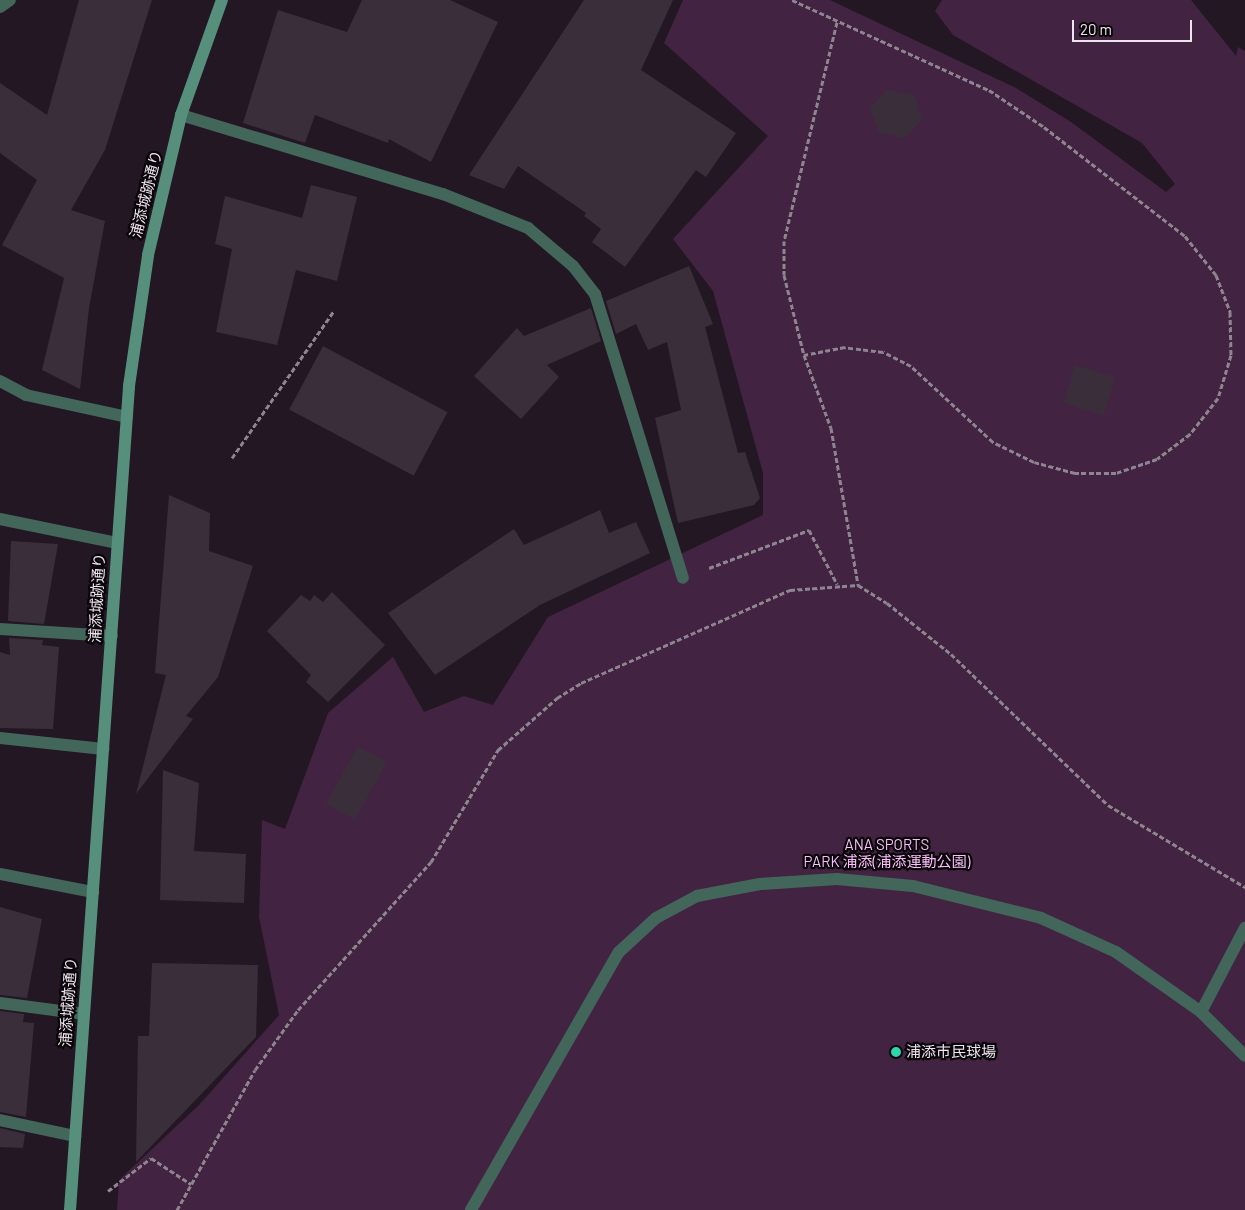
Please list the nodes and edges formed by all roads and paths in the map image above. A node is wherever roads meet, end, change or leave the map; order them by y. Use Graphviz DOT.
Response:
graph roads {
  1 [pos="10,0"];
  2 [pos="222,0"];
  3 [pos="792,0"];
  4 [pos="0,6"];
  5 [pos="837,22"];
  6 [pos="181,115"];
  7 [pos="332,312"];
  8 [pos="804,355"];
  9 [pos="0,381"];
  10 [pos="127,417"];
  11 [pos="232,458"];
  12 [pos="0,519"];
  13 [pos="117,543"];
  14 [pos="683,578"];
  15 [pos="837,584"];
  16 [pos="858,585"];
  17 [pos="0,629"];
  18 [pos="112,636"];
  19 [pos="0,738"];
  20 [pos="104,750"];
  21 [pos="0,874"];
  22 [pos="1245,887"];
  23 [pos="93,892"];
  24 [pos="1245,928"];
  25 [pos="0,1003"];
  26 [pos="1201,1012"];
  27 [pos="83,1014"];
  28 [pos="1245,1056"];
  29 [pos="0,1120"];
  30 [pos="75,1136"];
  31 [pos="191,1184"];
  32 [pos="108,1191"];
  33 [pos="70,1210"];
  34 [pos="177,1210"];
  35 [pos="471,1210"];
  1 -- 4 [label="street"];
  2 -- 6 [label="main road, 浦添城跡通り"];
  3 -- 5 [label="path"];
  5 -- 8 [label="path"];
  5 -- 8 [label="path"];
  6 -- 10 [label="main road, 浦添城跡通り"];
  6 -- 14 [label="street"];
  7 -- 11 [label="path"];
  8 -- 16 [label="path"];
  9 -- 10 [label="street"];
  10 -- 13 [label="main road, 浦添城跡通り"];
  12 -- 13 [label="street"];
  13 -- 18 [label="main road, 浦添城跡通り"];
  14 -- 15 [label="path"];
  15 -- 16 [label="path"];
  15 -- 31 [label="path"];
  16 -- 22 [label="path"];
  17 -- 18 [label="street"];
  18 -- 20 [label="main road, 浦添城跡通り"];
  19 -- 20 [label="street"];
  20 -- 23 [label="main road, 浦添城跡通り"];
  21 -- 23 [label="street"];
  23 -- 27 [label="main road, 浦添城跡通り"];
  24 -- 26 [label="street"];
  25 -- 27 [label="street"];
  26 -- 28 [label="street"];
  26 -- 35 [label="street"];
  27 -- 30 [label="main road, 浦添城跡通り"];
  29 -- 30 [label="street"];
  30 -- 33 [label="main road, 浦添城跡通り"];
  31 -- 32 [label="path"];
  31 -- 34 [label="path"];
}
